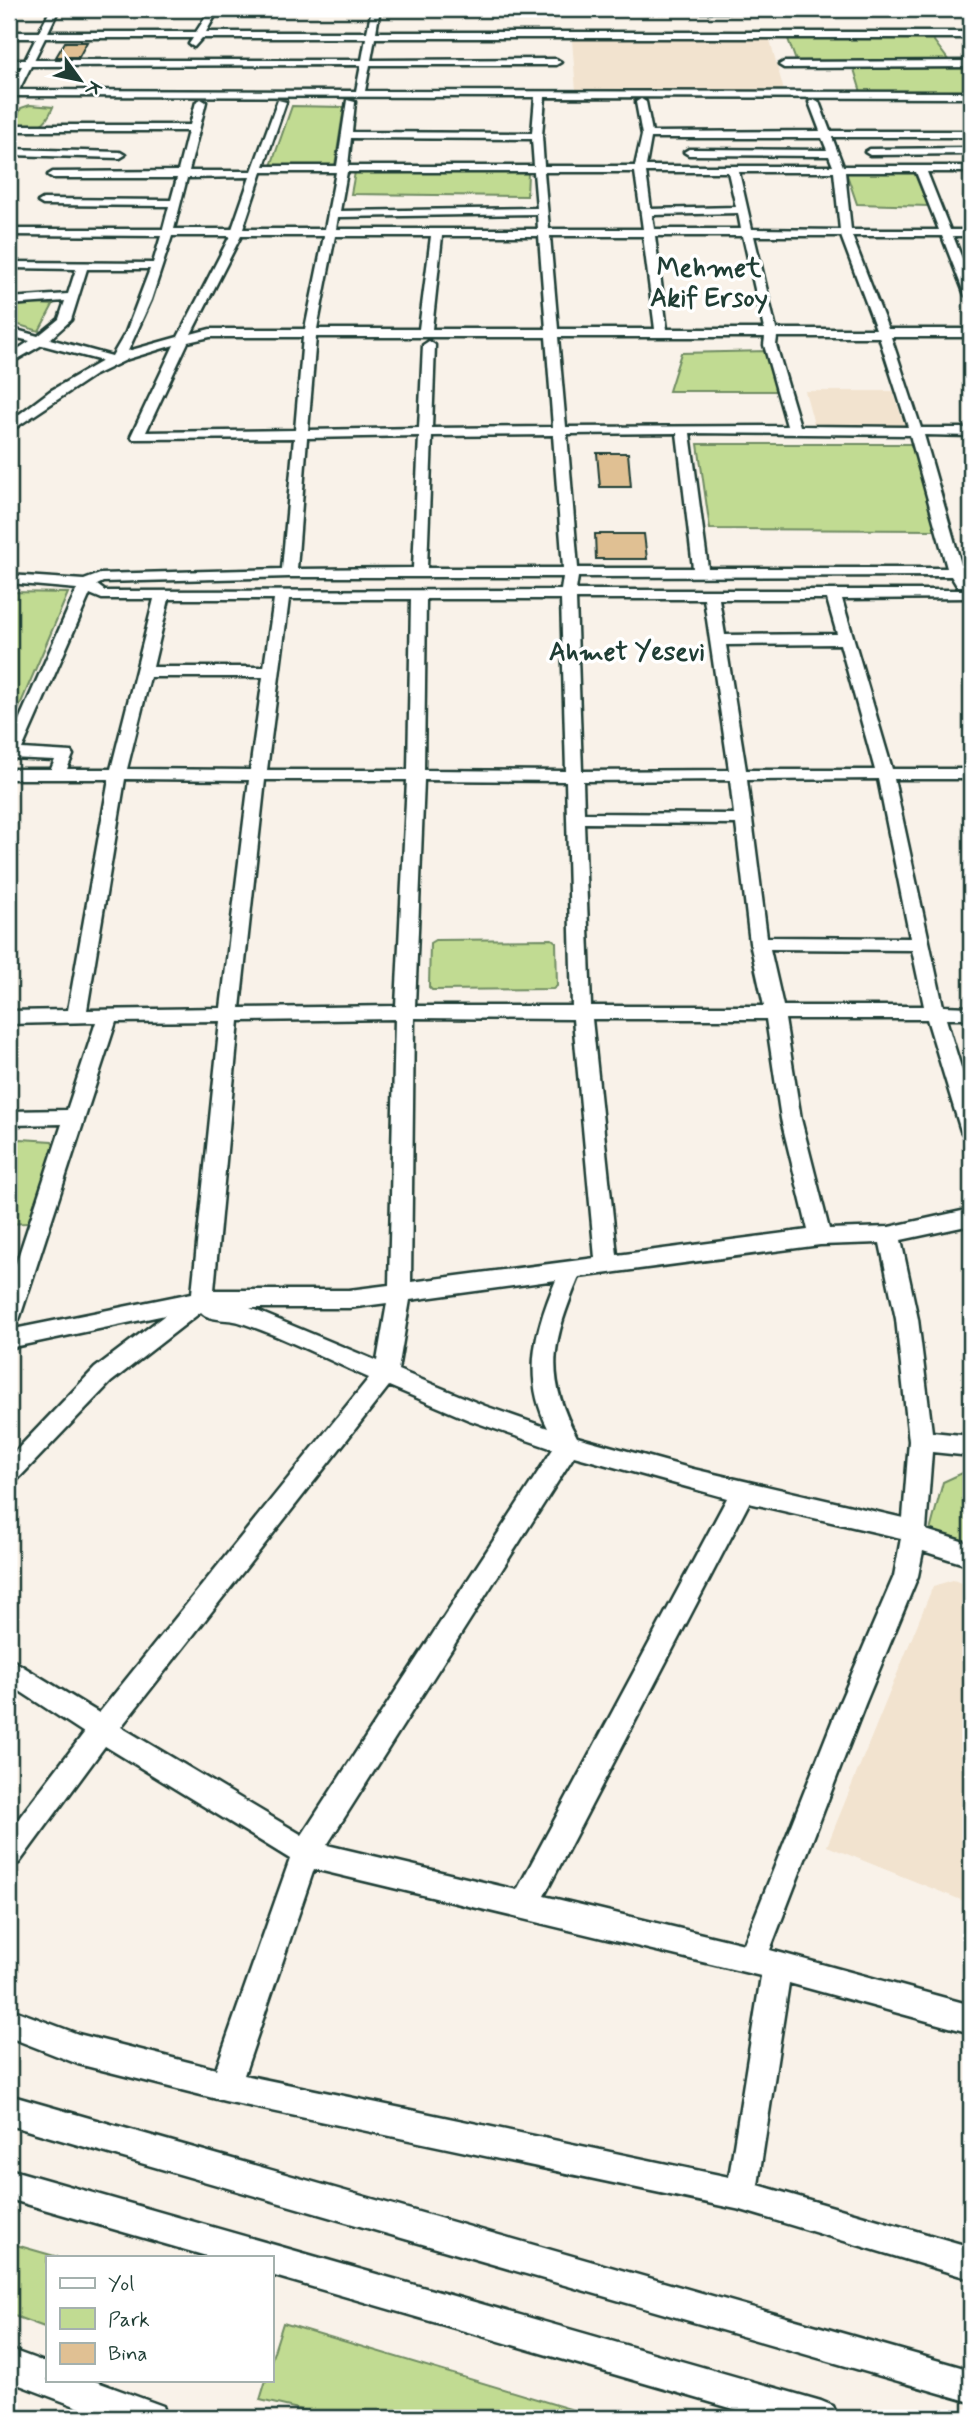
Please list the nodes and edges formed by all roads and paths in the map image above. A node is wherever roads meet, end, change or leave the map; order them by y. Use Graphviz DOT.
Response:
graph roads {
  1 [pos="55,9"];
  2 [pos="215,9"];
  3 [pos="376,9"];
  4 [pos="551,9"];
  5 [pos="560,9"];
  6 [pos="709,9"];
  7 [pos="890,9"];
  8 [pos="971,9"];
  9 [pos="44,34"];
  10 [pos="198,34"];
  11 [pos="371,34"];
  12 [pos="554,34"];
  13 [pos="9,35"];
  14 [pos="937,35"];
  15 [pos="971,35"];
  16 [pos="947,45"];
  17 [pos="780,51"];
  18 [pos="956,55"];
  19 [pos="9,63"];
  20 [pos="29,63"];
  21 [pos="366,63"];
  22 [pos="968,64"];
  23 [pos="184,78"];
  24 [pos="557,78"];
  25 [pos="971,95"];
  26 [pos="10,96"];
  27 [pos="355,98"];
  28 [pos="540,98"];
  29 [pos="201,102"];
  30 [pos="281,102"];
  31 [pos="641,102"];
  32 [pos="814,102"];
  33 [pos="971,102"];
  34 [pos="9,128"];
  35 [pos="194,128"];
  36 [pos="827,134"];
  37 [pos="971,134"];
  38 [pos="346,135"];
  39 [pos="647,135"];
  40 [pos="537,136"];
  41 [pos="124,141"];
  42 [pos="971,151"];
  43 [pos="9,152"];
  44 [pos="689,152"];
  45 [pos="870,152"];
  46 [pos="60,153"];
  47 [pos="833,153"];
  48 [pos="640,168"];
  49 [pos="733,169"];
  50 [pos="839,169"];
  51 [pos="920,169"];
  52 [pos="971,169"];
  53 [pos="342,170"];
  54 [pos="539,170"];
  55 [pos="256,171"];
  56 [pos="112,174"];
  57 [pos="182,174"];
  58 [pos="42,203"];
  59 [pos="174,203"];
  60 [pos="743,210"];
  61 [pos="543,211"];
  62 [pos="646,212"];
  63 [pos="333,214"];
  64 [pos="9,232"];
  65 [pos="166,233"];
  66 [pos="649,233"];
  67 [pos="748,233"];
  68 [pos="946,233"];
  69 [pos="971,233"];
  70 [pos="236,234"];
  71 [pos="329,234"];
  72 [pos="437,234"];
  73 [pos="546,234"];
  74 [pos="846,234"];
  75 [pos="9,265"];
  76 [pos="83,265"];
  77 [pos="155,266"];
  78 [pos="971,295"];
  79 [pos="72,298"];
  80 [pos="9,301"];
  81 [pos="9,332"];
  82 [pos="971,333"];
  83 [pos="662,334"];
  84 [pos="309,339"];
  85 [pos="427,339"];
  86 [pos="552,339"];
  87 [pos="771,339"];
  88 [pos="885,339"];
  89 [pos="41,340"];
  90 [pos="182,342"];
  91 [pos="971,345"];
  92 [pos="9,360"];
  93 [pos="116,361"];
  94 [pos="14,416"];
  95 [pos="9,428"];
  96 [pos="683,429"];
  97 [pos="795,430"];
  98 [pos="562,431"];
  99 [pos="916,432"];
  100 [pos="971,432"];
  101 [pos="424,433"];
  102 [pos="302,435"];
  103 [pos="420,572"];
  104 [pos="571,572"];
  105 [pos="701,572"];
  106 [pos="963,572"];
  107 [pos="289,573"];
  108 [pos="9,579"];
  109 [pos="86,585"];
  110 [pos="282,594"];
  111 [pos="419,594"];
  112 [pos="568,594"];
  113 [pos="711,594"];
  114 [pos="833,594"];
  115 [pos="163,595"];
  116 [pos="970,597"];
  117 [pos="846,639"];
  118 [pos="718,640"];
  119 [pos="144,672"];
  120 [pos="271,672"];
  121 [pos="9,774"];
  122 [pos="57,774"];
  123 [pos="118,774"];
  124 [pos="257,774"];
  125 [pos="885,774"];
  126 [pos="971,774"];
  127 [pos="416,775"];
  128 [pos="738,775"];
  129 [pos="574,776"];
  130 [pos="575,818"];
  131 [pos="743,820"];
  132 [pos="758,943"];
  133 [pos="922,944"];
  134 [pos="405,1012"];
  135 [pos="582,1013"];
  136 [pos="775,1013"];
  137 [pos="971,1013"];
  138 [pos="935,1014"];
  139 [pos="76,1016"];
  140 [pos="108,1016"];
  141 [pos="228,1016"];
  142 [pos="9,1017"];
  143 [pos="74,1117"];
  144 [pos="9,1118"];
  145 [pos="971,1132"];
  146 [pos="971,1217"];
  147 [pos="889,1235"];
  148 [pos="820,1237"];
  149 [pos="607,1267"];
  150 [pos="571,1271"];
  151 [pos="400,1292"];
  152 [pos="197,1303"];
  153 [pos="9,1317"];
  154 [pos="9,1339"];
  155 [pos="386,1373"];
  156 [pos="921,1441"];
  157 [pos="569,1444"];
  158 [pos="971,1446"];
  159 [pos="9,1473"];
  160 [pos="742,1493"];
  161 [pos="914,1534"];
  162 [pos="971,1555"];
  163 [pos="9,1670"];
  164 [pos="102,1731"];
  165 [pos="9,1853"];
  166 [pos="306,1853"];
  167 [pos="524,1906"];
  168 [pos="764,1963"];
  169 [pos="971,2019"];
  170 [pos="9,2023"];
  171 [pos="225,2086"];
  172 [pos="9,2110"];
  173 [pos="9,2183"];
  174 [pos="741,2195"];
  175 [pos="261,2256"];
  176 [pos="273,2260"];
  177 [pos="971,2263"];
  178 [pos="9,2365"];
  179 [pos="46,2378"];
  180 [pos="56,2382"];
  181 [pos="971,2386"];
  182 [pos="151,2418"];
  183 [pos="821,2418"];
  1 -- 9 [label="street"];
  2 -- 10 [label="street"];
  3 -- 11 [label="street"];
  4 -- 12 [label="street"];
  5 -- 6 [label="street"];
  6 -- 17 [label="street"];
  7 -- 8 [label="street"];
  7 -- 14 [label="street"];
  7 -- 17 [label="street"];
  9 -- 10 [label="street"];
  9 -- 13 [label="street"];
  9 -- 20 [label="street"];
  10 -- 11 [label="street"];
  10 -- 23 [label="street"];
  11 -- 12 [label="street"];
  11 -- 21 [label="street"];
  12 -- 17 [label="street"];
  12 -- 24 [label="street"];
  14 -- 15 [label="street"];
  14 -- 16 [label="street"];
  14 -- 17 [label="street"];
  17 -- 22 [label="street"];
  17 -- 24 [label="street"];
  17 -- 25 [label="street"];
  18 -- 22 [label="street"];
  19 -- 20 [label="street"];
  20 -- 23 [label="street"];
  20 -- 26 [label="street"];
  21 -- 23 [label="street"];
  21 -- 24 [label="street"];
  21 -- 27 [label="street"];
  23 -- 26 [label="street"];
  23 -- 27 [label="street"];
  24 -- 28 [label="street"];
  26 -- 29 [label="street"];
  27 -- 28 [label="street"];
  27 -- 30 [label="street"];
  27 -- 38 [label="street"];
  28 -- 31 [label="street"];
  28 -- 40 [label="street"];
  29 -- 30 [label="street"];
  29 -- 35 [label="street"];
  30 -- 55 [label="street"];
  31 -- 32 [label="street"];
  31 -- 39 [label="street"];
  32 -- 33 [label="street"];
  32 -- 36 [label="street"];
  34 -- 41 [label="street"];
  35 -- 41 [label="street"];
  35 -- 57 [label="street"];
  36 -- 37 [label="street"];
  36 -- 39 [label="street"];
  36 -- 47 [label="street"];
  38 -- 40 [label="street"];
  38 -- 53 [label="street"];
  39 -- 48 [label="street"];
  40 -- 54 [label="street"];
  41 -- 46 [label="street"];
  41 -- 56 [label="street"];
  42 -- 45 [label="street"];
  43 -- 46 [label="street"];
  44 -- 47 [label="street"];
  46 -- 58 [label="street"];
  47 -- 50 [label="street"];
  48 -- 49 [label="street"];
  48 -- 54 [label="street"];
  48 -- 62 [label="street"];
  49 -- 50 [label="street"];
  49 -- 60 [label="street"];
  50 -- 51 [label="street"];
  50 -- 74 [label="street"];
  51 -- 52 [label="street"];
  51 -- 68 [label="street"];
  53 -- 54 [label="street"];
  53 -- 55 [label="street"];
  53 -- 63 [label="street"];
  54 -- 61 [label="street"];
  55 -- 57 [label="street"];
  55 -- 70 [label="street"];
  56 -- 57 [label="street"];
  56 -- 58 [label="street"];
  57 -- 59 [label="street"];
  58 -- 59 [label="street"];
  58 -- 64 [label="street"];
  58 -- 65 [label="street"];
  59 -- 65 [label="street"];
  60 -- 62 [label="street"];
  60 -- 67 [label="street"];
  61 -- 63 [label="street"];
  61 -- 73 [label="street"];
  62 -- 66 [label="street"];
  63 -- 71 [label="street"];
  65 -- 70 [label="street"];
  65 -- 77 [label="street"];
  66 -- 67 [label="street"];
  66 -- 73 [label="street"];
  66 -- 83 [label="street"];
  67 -- 74 [label="street"];
  67 -- 87 [label="street"];
  68 -- 69 [label="street"];
  68 -- 74 [label="street"];
  68 -- 78 [label="street"];
  70 -- 71 [label="street"];
  70 -- 90 [label="street"];
  71 -- 72 [label="street"];
  71 -- 84 [label="street"];
  72 -- 73 [label="street"];
  72 -- 85 [label="street"];
  73 -- 86 [label="street"];
  74 -- 88 [label="street"];
  75 -- 76 [label="street"];
  76 -- 77 [label="street"];
  76 -- 79 [label="street"];
  77 -- 93 [label="street"];
  79 -- 80 [label="street"];
  79 -- 89 [label="street"];
  81 -- 89 [label="street"];
  82 -- 88 [label="street"];
  83 -- 86 [label="street"];
  83 -- 87 [label="street"];
  84 -- 85 [label="street"];
  84 -- 90 [label="street"];
  84 -- 102 [label="street"];
  85 -- 86 [label="street"];
  85 -- 101 [label="street"];
  86 -- 87 [label="street"];
  86 -- 98 [label="street"];
  87 -- 88 [label="street"];
  87 -- 97 [label="street"];
  88 -- 91 [label="street"];
  88 -- 99 [label="street"];
  89 -- 92 [label="street"];
  89 -- 93 [label="street"];
  90 -- 93 [label="street"];
  90 -- 102 [label="street"];
  93 -- 94 [label="street"];
  94 -- 95 [label="street"];
  96 -- 97 [label="street"];
  96 -- 98 [label="street"];
  96 -- 105 [label="street"];
  97 -- 99 [label="street"];
  98 -- 101 [label="street"];
  98 -- 104 [label="street"];
  99 -- 100 [label="street"];
  99 -- 106 [label="street"];
  101 -- 102 [label="street"];
  101 -- 103 [label="street"];
  102 -- 107 [label="street"];
  103 -- 104 [label="street"];
  103 -- 107 [label="street"];
  104 -- 105 [label="street"];
  104 -- 112 [label="street"];
  105 -- 106 [label="street"];
  106 -- 116 [label="street"];
  107 -- 109 [label="street"];
  108 -- 109 [label="street"];
  109 -- 115 [label="street"];
  109 -- 122 [label="street"];
  110 -- 111 [label="street"];
  110 -- 115 [label="street"];
  110 -- 120 [label="street"];
  111 -- 112 [label="street"];
  111 -- 127 [label="street"];
  112 -- 113 [label="street"];
  112 -- 129 [label="street"];
  113 -- 114 [label="street"];
  113 -- 118 [label="street"];
  114 -- 116 [label="street"];
  114 -- 117 [label="street"];
  115 -- 119 [label="street"];
  117 -- 118 [label="street"];
  117 -- 125 [label="street"];
  118 -- 128 [label="street"];
  119 -- 120 [label="street"];
  119 -- 123 [label="street"];
  120 -- 124 [label="street"];
  121 -- 122 [label="street"];
  122 -- 123 [label="street"];
  123 -- 124 [label="street"];
  123 -- 139 [label="street"];
  124 -- 127 [label="street"];
  124 -- 141 [label="street"];
  125 -- 126 [label="street"];
  125 -- 128 [label="street"];
  125 -- 133 [label="street"];
  127 -- 129 [label="street"];
  127 -- 134 [label="street"];
  128 -- 129 [label="street"];
  128 -- 131 [label="street"];
  129 -- 130 [label="street"];
  130 -- 131 [label="street"];
  130 -- 135 [label="street"];
  131 -- 132 [label="street"];
  132 -- 133 [label="street"];
  132 -- 136 [label="street"];
  133 -- 138 [label="street"];
  134 -- 135 [label="street"];
  134 -- 141 [label="street"];
  134 -- 151 [label="street"];
  135 -- 136 [label="street"];
  135 -- 149 [label="street"];
  136 -- 138 [label="street"];
  136 -- 148 [label="street"];
  137 -- 138 [label="street"];
  138 -- 145 [label="street"];
  139 -- 140 [label="street"];
  139 -- 142 [label="street"];
  140 -- 141 [label="street"];
  140 -- 143 [label="street"];
  141 -- 152 [label="street"];
  143 -- 144 [label="street"];
  143 -- 153 [label="street"];
  146 -- 147 [label="street"];
  147 -- 148 [label="street"];
  147 -- 156 [label="street"];
  148 -- 149 [label="street"];
  149 -- 150 [label="street"];
  150 -- 151 [label="street"];
  150 -- 157 [label="street"];
  151 -- 152 [label="street"];
  151 -- 155 [label="street"];
  152 -- 154 [label="street"];
  152 -- 155 [label="street"];
  152 -- 159 [label="street"];
  155 -- 157 [label="street"];
  155 -- 164 [label="street"];
  156 -- 158 [label="street"];
  156 -- 161 [label="street"];
  157 -- 160 [label="street"];
  157 -- 166 [label="street"];
  160 -- 161 [label="street"];
  160 -- 167 [label="street"];
  161 -- 162 [label="street"];
  161 -- 168 [label="street"];
  163 -- 164 [label="street"];
  164 -- 165 [label="street"];
  164 -- 166 [label="street"];
  166 -- 167 [label="street"];
  166 -- 171 [label="street"];
  167 -- 168 [label="street"];
  168 -- 169 [label="street"];
  168 -- 174 [label="street"];
  170 -- 171 [label="street"];
  171 -- 174 [label="street"];
  172 -- 181 [label="street"];
  173 -- 175 [label="street"];
  174 -- 177 [label="street"];
  176 -- 183 [label="street"];
  178 -- 179 [label="street"];
  180 -- 182 [label="street"];
}
